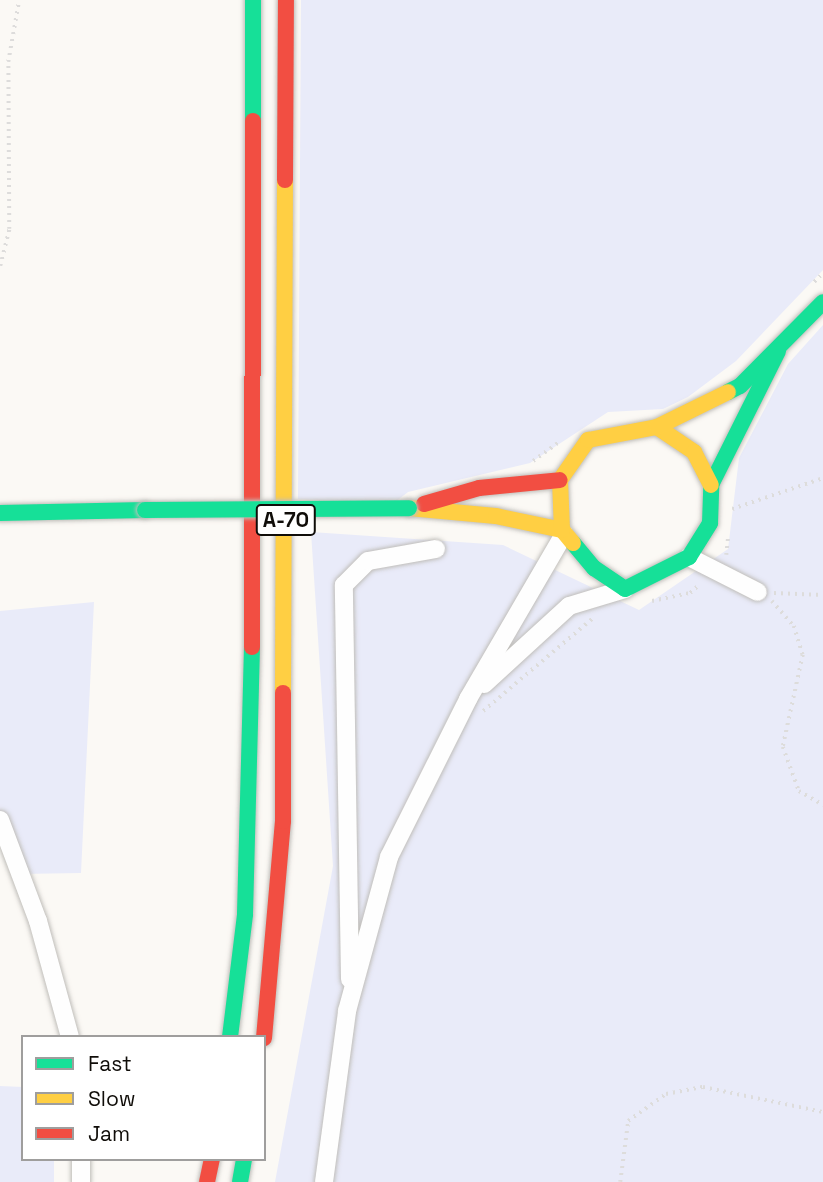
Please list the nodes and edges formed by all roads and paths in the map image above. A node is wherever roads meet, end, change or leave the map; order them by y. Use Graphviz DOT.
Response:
graph roads {
  1 [pos="19,0"];
  2 [pos="253,0"];
  3 [pos="286,0"];
  4 [pos="0,266"];
  5 [pos="823,273"];
  6 [pos="804,292"];
  7 [pos="823,302"];
  8 [pos="778,351"];
  9 [pos="657,427"];
  10 [pos="569,434"];
  11 [pos="530,463"];
  12 [pos="823,478"];
  13 [pos="560,480"];
  14 [pos="711,485"];
  15 [pos="734,496"];
  16 [pos="409,508"];
  17 [pos="732,509"];
  18 [pos="0,513"];
  19 [pos="563,532"];
  20 [pos="436,549"];
  21 [pos="689,557"];
  22 [pos="714,570"];
  23 [pos="625,589"];
  24 [pos="758,592"];
  25 [pos="823,595"];
  26 [pos="639,604"];
  27 [pos="569,606"];
  28 [pos="600,612"];
  29 [pos="588,622"];
  30 [pos="468,699"];
  31 [pos="478,716"];
  32 [pos="823,805"];
  33 [pos="0,820"];
  34 [pos="350,1000"];
  35 [pos="69,1035"];
  36 [pos="230,1035"];
  37 [pos="264,1035"];
  38 [pos="823,1112"];
  39 [pos="81,1161"];
  40 [pos="212,1161"];
  41 [pos="244,1161"];
  42 [pos="81,1182"];
  43 [pos="207,1182"];
  44 [pos="240,1182"];
  45 [pos="324,1182"];
  46 [pos="620,1182"];
  1 -- 4 [label="path"];
  2 -- 36 [label="main road, A-70"];
  3 -- 37 [label="main road, A-70"];
  5 -- 6 [label="path"];
  7 -- 8 [label="main road"];
  8 -- 9 [label="main road"];
  8 -- 14 [label="main road"];
  9 -- 13 [label="main road"];
  9 -- 14 [label="main road"];
  10 -- 11 [label="path"];
  12 -- 17 [label="path"];
  13 -- 16 [label="main road"];
  13 -- 19 [label="main road"];
  14 -- 21 [label="main road"];
  15 -- 17 [label="path"];
  16 -- 18 [label="main road, bridge"];
  16 -- 19 [label="main road"];
  17 -- 22 [label="path"];
  19 -- 23 [label="main road"];
  19 -- 30 [label="street"];
  20 -- 34 [label="street"];
  21 -- 22 [label="street"];
  21 -- 23 [label="main road"];
  22 -- 24 [label="street"];
  22 -- 26 [label="path"];
  23 -- 27 [label="street"];
  24 -- 25 [label="path"];
  24 -- 32 [label="path"];
  27 -- 29 [label="path"];
  27 -- 30 [label="street"];
  28 -- 29 [label="path"];
  29 -- 31 [label="path"];
  30 -- 34 [label="street"];
  33 -- 35 [label="street"];
  34 -- 45 [label="street"];
  38 -- 46 [label="path"];
  39 -- 42 [label="street"];
  40 -- 43 [label="main road"];
  41 -- 44 [label="main road"];
}
